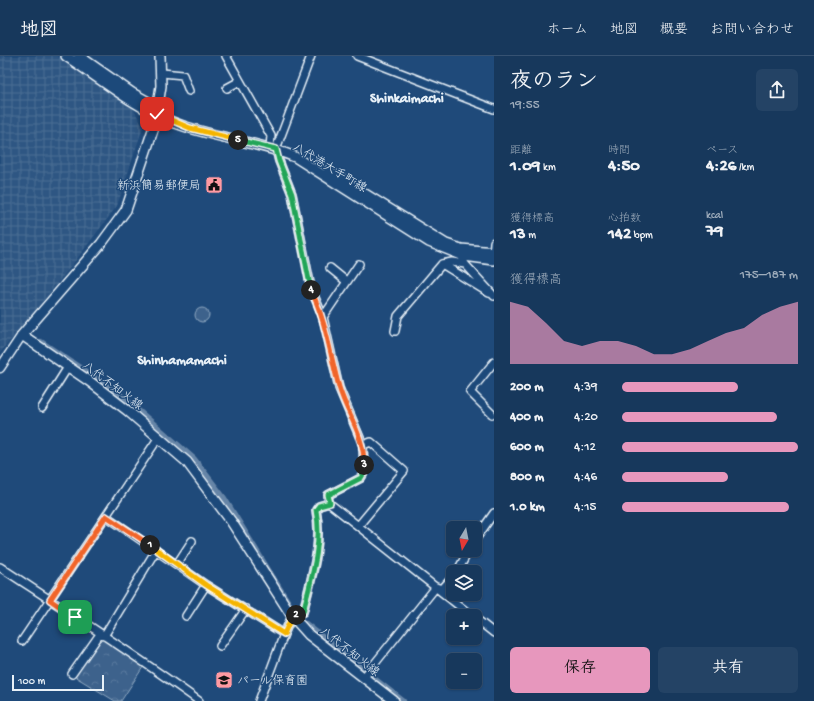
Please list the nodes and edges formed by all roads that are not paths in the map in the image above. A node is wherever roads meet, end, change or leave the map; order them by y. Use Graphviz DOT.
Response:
graph roads {
  1 [pos="66,56"];
  2 [pos="79,56"];
  3 [pos="160,56"];
  4 [pos="226,56"];
  5 [pos="311,56"];
  6 [pos="358,56"];
  7 [pos="162,73"];
  8 [pos="240,81"];
  9 [pos="227,88"];
  10 [pos="189,91"];
  11 [pos="494,109"];
  12 [pos="158,111"];
  13 [pos="274,145"];
  14 [pos="494,242"];
  15 [pos="494,257"];
  16 [pos="464,260"];
  17 [pos="359,264"];
  18 [pos="442,264"];
  19 [pos="330,268"];
  20 [pos="346,281"];
  21 [pos="492,294"];
  22 [pos="323,317"];
  23 [pos="395,331"];
  24 [pos="22,335"];
  25 [pos="494,362"];
  26 [pos="68,367"];
  27 [pos="0,368"];
  28 [pos="42,408"];
  29 [pos="492,414"];
  30 [pos="159,437"];
  31 [pos="363,445"];
  32 [pos="330,503"];
  33 [pos="494,512"];
  34 [pos="106,516"];
  35 [pos="359,525"];
  36 [pos="482,530"];
  37 [pos="192,541"];
  38 [pos="156,550"];
  39 [pos="177,564"];
  40 [pos="0,567"];
  41 [pos="206,585"];
  42 [pos="446,585"];
  43 [pos="436,587"];
  44 [pos="50,600"];
  45 [pos="246,609"];
  46 [pos="463,609"];
  47 [pos="186,616"];
  48 [pos="292,616"];
  49 [pos="482,624"];
  50 [pos="284,634"];
  51 [pos="494,634"];
  52 [pos="102,635"];
  53 [pos="22,641"];
  54 [pos="220,646"];
  55 [pos="72,674"];
  56 [pos="364,677"];
  57 [pos="199,701"];
  58 [pos="259,701"];
  59 [pos="394,701"];
  1 -- 12 [label="main road, 八代港大手町線"];
  2 -- 12 [label="main road, 八代港大手町線"];
  3 -- 7 [label="main road"];
  4 -- 8 [label="street"];
  5 -- 13 [label="street"];
  6 -- 11 [label="street"];
  7 -- 10 [label="street"];
  7 -- 12 [label="main road"];
  8 -- 9 [label="street"];
  8 -- 13 [label="street"];
  12 -- 13 [label="main road, 八代港大手町線"];
  12 -- 24 [label="main road"];
  13 -- 15 [label="main road, 八代港大手町線"];
  13 -- 16 [label="main road, 八代港大手町線"];
  13 -- 22 [label="street"];
  14 -- 15 [label="street"];
  15 -- 16 [label="main road, 八代港大手町線"];
  16 -- 18 [label="street"];
  16 -- 21 [label="street"];
  17 -- 20 [label="street"];
  18 -- 21 [label="street"];
  18 -- 23 [label="street"];
  19 -- 20 [label="street"];
  20 -- 22 [label="street"];
  22 -- 31 [label="street"];
  24 -- 26 [label="main road, 八代不知火線"];
  24 -- 27 [label="street"];
  25 -- 29 [label="street"];
  26 -- 28 [label="street"];
  26 -- 30 [label="main road, 八代不知火線"];
  30 -- 34 [label="street"];
  30 -- 48 [label="main road, 八代不知火線"];
  31 -- 32 [label="street"];
  31 -- 35 [label="street"];
  32 -- 35 [label="street"];
  32 -- 48 [label="street"];
  33 -- 36 [label="street"];
  34 -- 38 [label="street"];
  34 -- 44 [label="street"];
  35 -- 43 [label="street"];
  37 -- 39 [label="street"];
  38 -- 39 [label="street"];
  38 -- 52 [label="street"];
  39 -- 41 [label="street"];
  40 -- 44 [label="street"];
  41 -- 45 [label="street"];
  41 -- 47 [label="street"];
  42 -- 43 [label="street"];
  43 -- 46 [label="street"];
  43 -- 56 [label="street"];
  44 -- 52 [label="street"];
  44 -- 53 [label="street"];
  45 -- 50 [label="street"];
  45 -- 54 [label="street"];
  48 -- 50 [label="street"];
  48 -- 56 [label="main road, 八代不知火線"];
  49 -- 51 [label="street"];
  50 -- 58 [label="street"];
  52 -- 55 [label="street"];
  52 -- 57 [label="street"];
  56 -- 59 [label="main road, 八代不知火線"];
}
